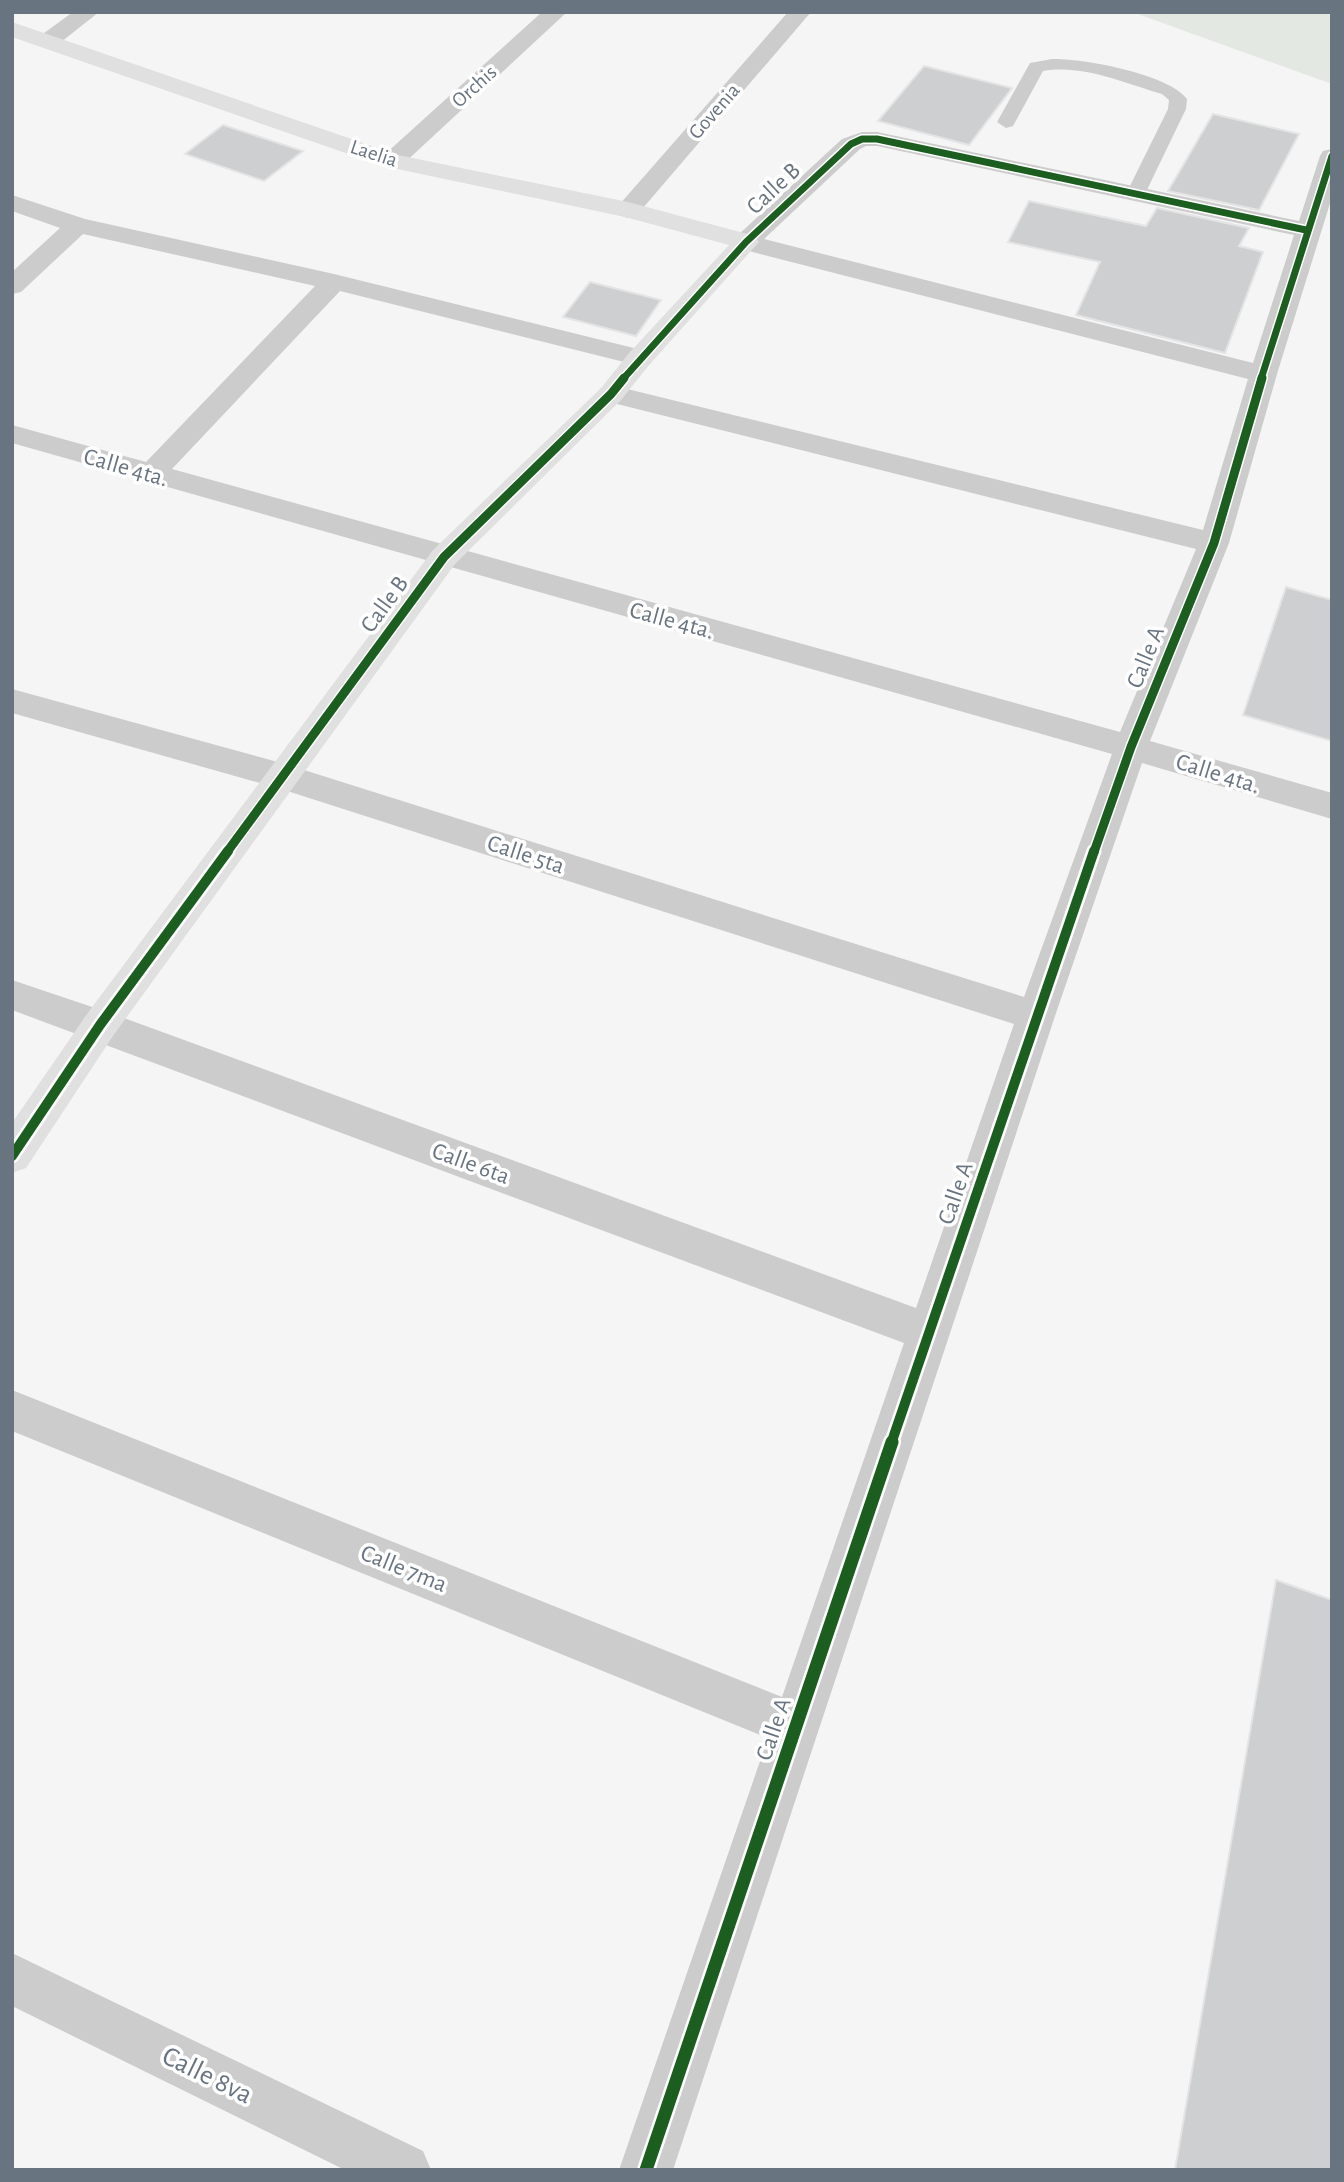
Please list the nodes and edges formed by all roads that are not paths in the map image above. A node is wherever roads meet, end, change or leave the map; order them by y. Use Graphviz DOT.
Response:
graph roads {
  1 [pos="88,12"];
  2 [pos="556,12"];
  3 [pos="800,12"];
  4 [pos="12,29"];
  5 [pos="48,41"];
  6 [pos="1006,122"];
  7 [pos="1332,156"];
  8 [pos="393,160"];
  9 [pos="1138,192"];
  10 [pos="12,203"];
  11 [pos="628,210"];
  12 [pos="79,225"];
  13 [pos="1307,230"];
  14 [pos="746,242"];
  15 [pos="334,282"];
  16 [pos="12,286"];
  17 [pos="640,358"];
  18 [pos="1263,374"];
  19 [pos="611,394"];
  20 [pos="12,434"];
  21 [pos="151,474"];
  22 [pos="1214,543"];
  23 [pos="444,557"];
  24 [pos="12,701"];
  25 [pos="1131,747"];
  26 [pos="285,777"];
  27 [pos="1332,806"];
  28 [pos="12,995"];
  29 [pos="1036,1016"];
  30 [pos="100,1025"];
  31 [pos="12,1156"];
  32 [pos="930,1333"];
  33 [pos="12,1410"];
  34 [pos="796,1726"];
  35 [pos="12,1979"];
  36 [pos="404,2170"];
  37 [pos="646,2170"];
  1 -- 5 [label="street"];
  2 -- 8 [label="street, Orchis"];
  3 -- 11 [label="street, Govenia"];
  4 -- 5 [label="street, Laelia"];
  5 -- 8 [label="street, Laelia"];
  6 -- 9 [label="lane"];
  7 -- 13 [label="street, Calle A"];
  8 -- 11 [label="street, Laelia"];
  9 -- 13 [label="street"];
  9 -- 14 [label="street, Calle B"];
  10 -- 12 [label="street"];
  11 -- 14 [label="street, Laelia"];
  12 -- 15 [label="street"];
  12 -- 16 [label="street"];
  13 -- 18 [label="street, Calle A"];
  14 -- 17 [label="street, Calle B"];
  14 -- 18 [label="street"];
  15 -- 17 [label="street"];
  15 -- 21 [label="street"];
  17 -- 19 [label="street, Calle B"];
  18 -- 22 [label="street, Calle A"];
  19 -- 22 [label="street"];
  19 -- 23 [label="street, Calle B"];
  20 -- 21 [label="street, Calle 4ta."];
  21 -- 23 [label="street, Calle 4ta."];
  22 -- 25 [label="street, Calle A"];
  23 -- 25 [label="street, Calle 4ta."];
  23 -- 26 [label="street, Calle B"];
  24 -- 26 [label="street, Calle 5ta"];
  25 -- 27 [label="street, Calle 4ta."];
  25 -- 29 [label="street, Calle A"];
  26 -- 29 [label="street, Calle 5ta"];
  26 -- 30 [label="street, Calle B"];
  28 -- 30 [label="street, Calle 6ta"];
  29 -- 32 [label="street, Calle A"];
  30 -- 31 [label="street, Calle B"];
  30 -- 32 [label="street, Calle 6ta"];
  32 -- 34 [label="street, Calle A"];
  33 -- 34 [label="street, Calle 7ma"];
  34 -- 37 [label="street, Calle A"];
  35 -- 36 [label="street, Calle 8va"];
}
